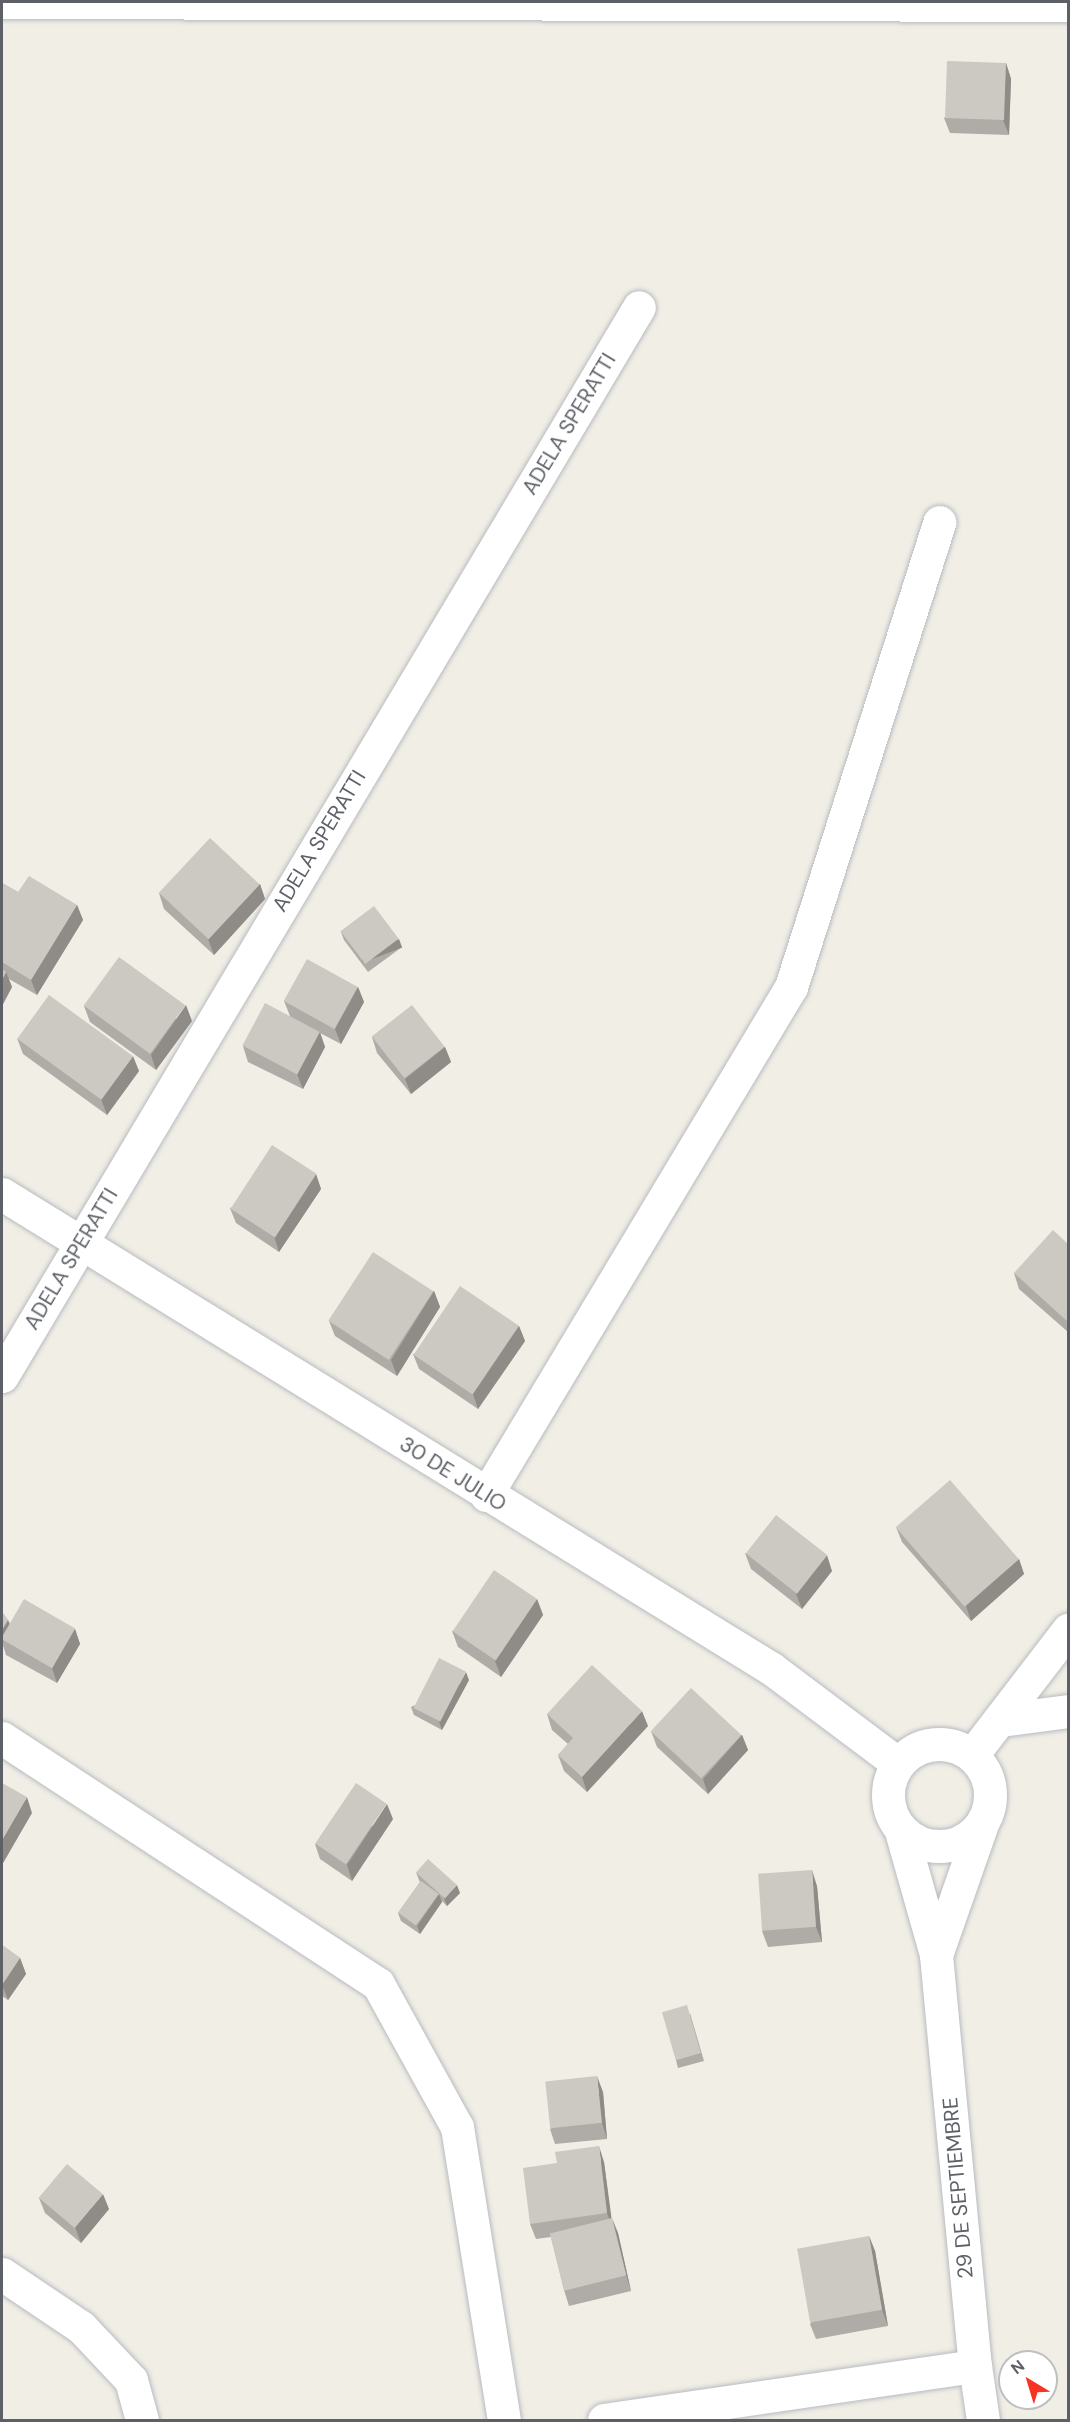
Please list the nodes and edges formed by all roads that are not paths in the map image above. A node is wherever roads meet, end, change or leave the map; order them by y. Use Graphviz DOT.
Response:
graph roads {
  1 [pos="2,2"];
  2 [pos="475,2"];
  3 [pos="1068,5"];
  4 [pos="639,307"];
  5 [pos="939,522"];
  6 [pos="2,1194"];
  7 [pos="81,1243"];
  8 [pos="2,1376"];
  9 [pos="486,1495"];
  10 [pos="1068,1630"];
  11 [pos="1068,1711"];
  12 [pos="1000,1720"];
  13 [pos="2,1738"];
  14 [pos="972,1755"];
  15 [pos="897,1763"];
  16 [pos="984,1820"];
  17 [pos="901,1831"];
  18 [pos="936,1955"];
  19 [pos="2,2274"];
  20 [pos="975,2366"];
  21 [pos="142,2421"];
  22 [pos="504,2421"];
  23 [pos="604,2421"];
  24 [pos="983,2421"];
  1 -- 2 [label="street"];
  2 -- 3 [label="street"];
  4 -- 7 [label="street, ADELA SPERATTI"];
  5 -- 9 [label="street"];
  6 -- 7 [label="street, 30 DE JULIO"];
  7 -- 8 [label="street, ADELA SPERATTI"];
  7 -- 9 [label="street, 30 DE JULIO"];
  9 -- 15 [label="street, 30 DE JULIO"];
  10 -- 12 [label="street"];
  11 -- 12 [label="street"];
  12 -- 14 [label="street"];
  13 -- 22 [label="street"];
  14 -- 15 [label="street"];
  14 -- 16 [label="street"];
  15 -- 17 [label="street"];
  16 -- 17 [label="street"];
  16 -- 18 [label="street"];
  17 -- 18 [label="street"];
  18 -- 20 [label="street, 29 DE SEPTIEMBRE"];
  19 -- 21 [label="street"];
  20 -- 23 [label="street"];
  20 -- 24 [label="street, 29 DE SEPTIEMBRE"];
}
